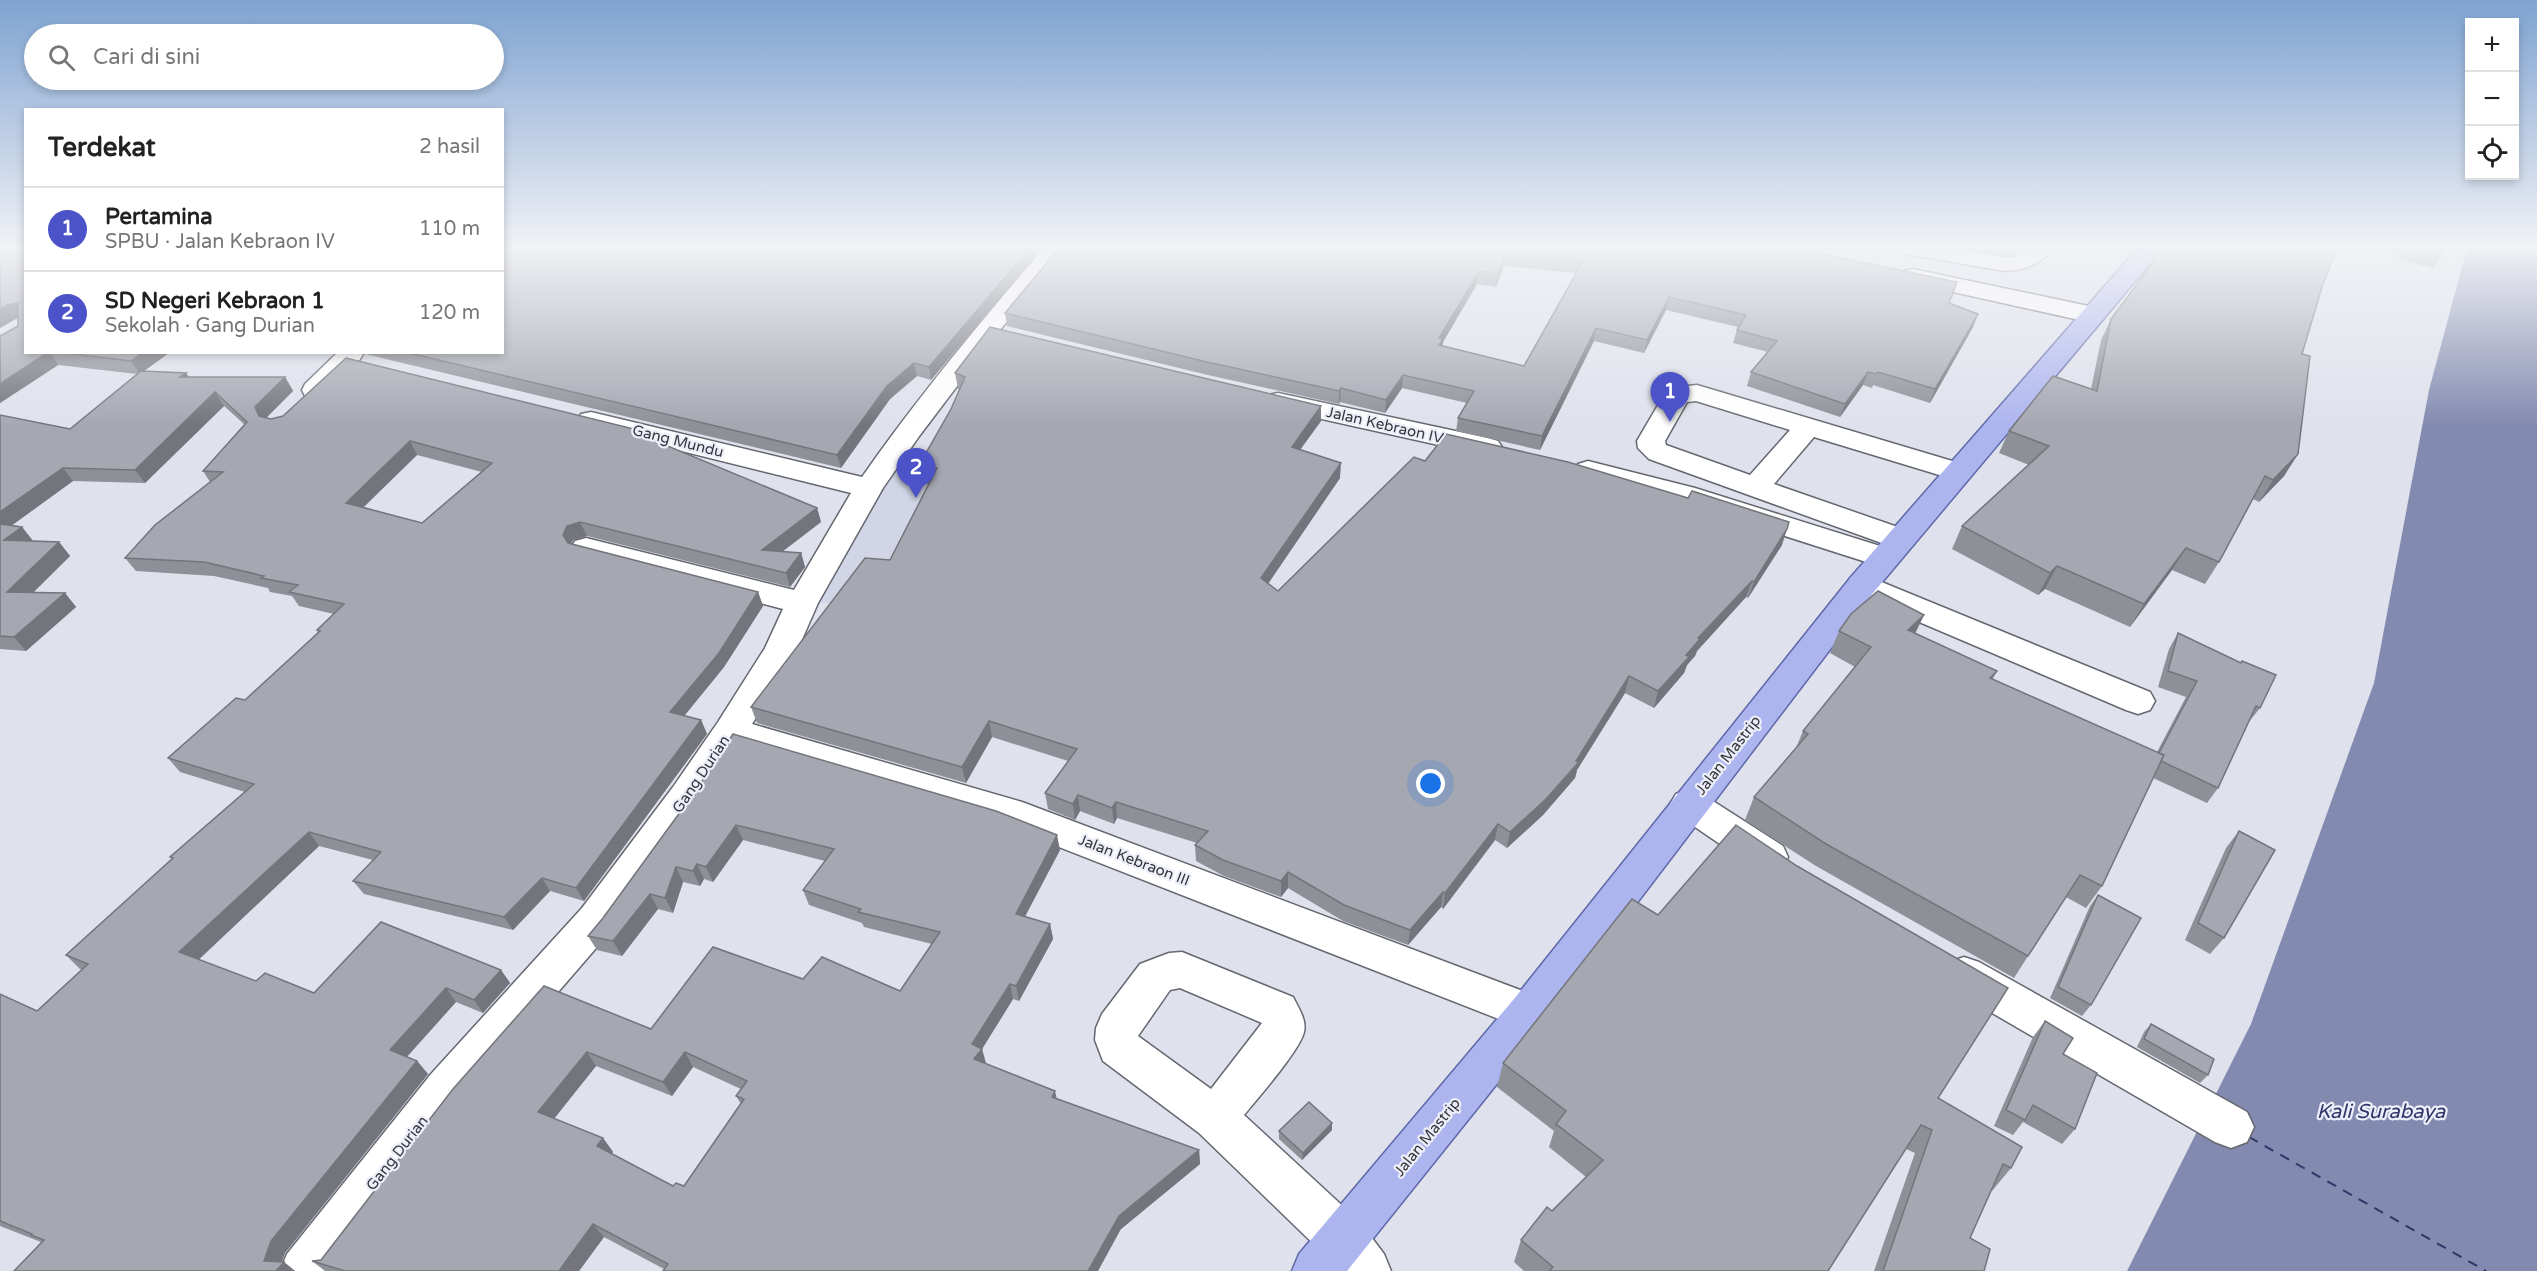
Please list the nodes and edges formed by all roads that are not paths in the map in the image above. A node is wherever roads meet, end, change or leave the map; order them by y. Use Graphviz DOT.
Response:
graph roads {
  1 [pos="1015,307"];
  2 [pos="2057,307"];
  3 [pos="2100,307"];
  4 [pos="2093,315"];
  5 [pos="356,359"];
  6 [pos="1254,395"];
  7 [pos="299,404"];
  8 [pos="567,414"];
  9 [pos="1808,426"];
  10 [pos="1511,453"];
  11 [pos="1558,463"];
  12 [pos="1959,472"];
  13 [pos="1757,486"];
  14 [pos="869,488"];
  15 [pos="586,548"];
  16 [pos="1893,549"];
  17 [pos="1862,585"];
  18 [pos="802,603"];
  19 [pos="2138,701"];
  20 [pos="730,731"];
  21 [pos="1689,804"];
  22 [pos="1801,879"];
  23 [pos="1932,956"];
  24 [pos="1529,1012"];
  25 [pos="1215,1118"];
  26 [pos="2231,1127"];
  27 [pos="1342,1260"];
  28 [pos="304,1271"];
  1 -- 14 [label="street, Gang Durian"];
  2 -- 4 [label="street"];
  3 -- 4 [label="main road, Jalan Mastrip"];
  4 -- 12 [label="main road, Jalan Mastrip"];
  5 -- 7 [label="street"];
  6 -- 10 [label="street, Jalan Kebraon IV"];
  8 -- 14 [label="street, Gang Mundu"];
  9 -- 12 [label="street"];
  9 -- 13 [label="street"];
  9 -- 13 [label="street"];
  11 -- 16 [label="street"];
  12 -- 16 [label="main road, Jalan Mastrip"];
  13 -- 16 [label="street"];
  14 -- 18 [label="street, Gang Durian"];
  15 -- 18 [label="street"];
  16 -- 17 [label="main road, Jalan Mastrip"];
  17 -- 19 [label="street"];
  17 -- 21 [label="main road, Jalan Mastrip"];
  18 -- 20 [label="street, Gang Durian"];
  20 -- 24 [label="street, Jalan Kebraon III"];
  20 -- 28 [label="street, Gang Durian"];
  21 -- 22 [label="street"];
  21 -- 24 [label="main road, Jalan Mastrip"];
  23 -- 26 [label="street"];
  24 -- 27 [label="main road, Jalan Mastrip"];
  25 -- 27 [label="street"];
}
